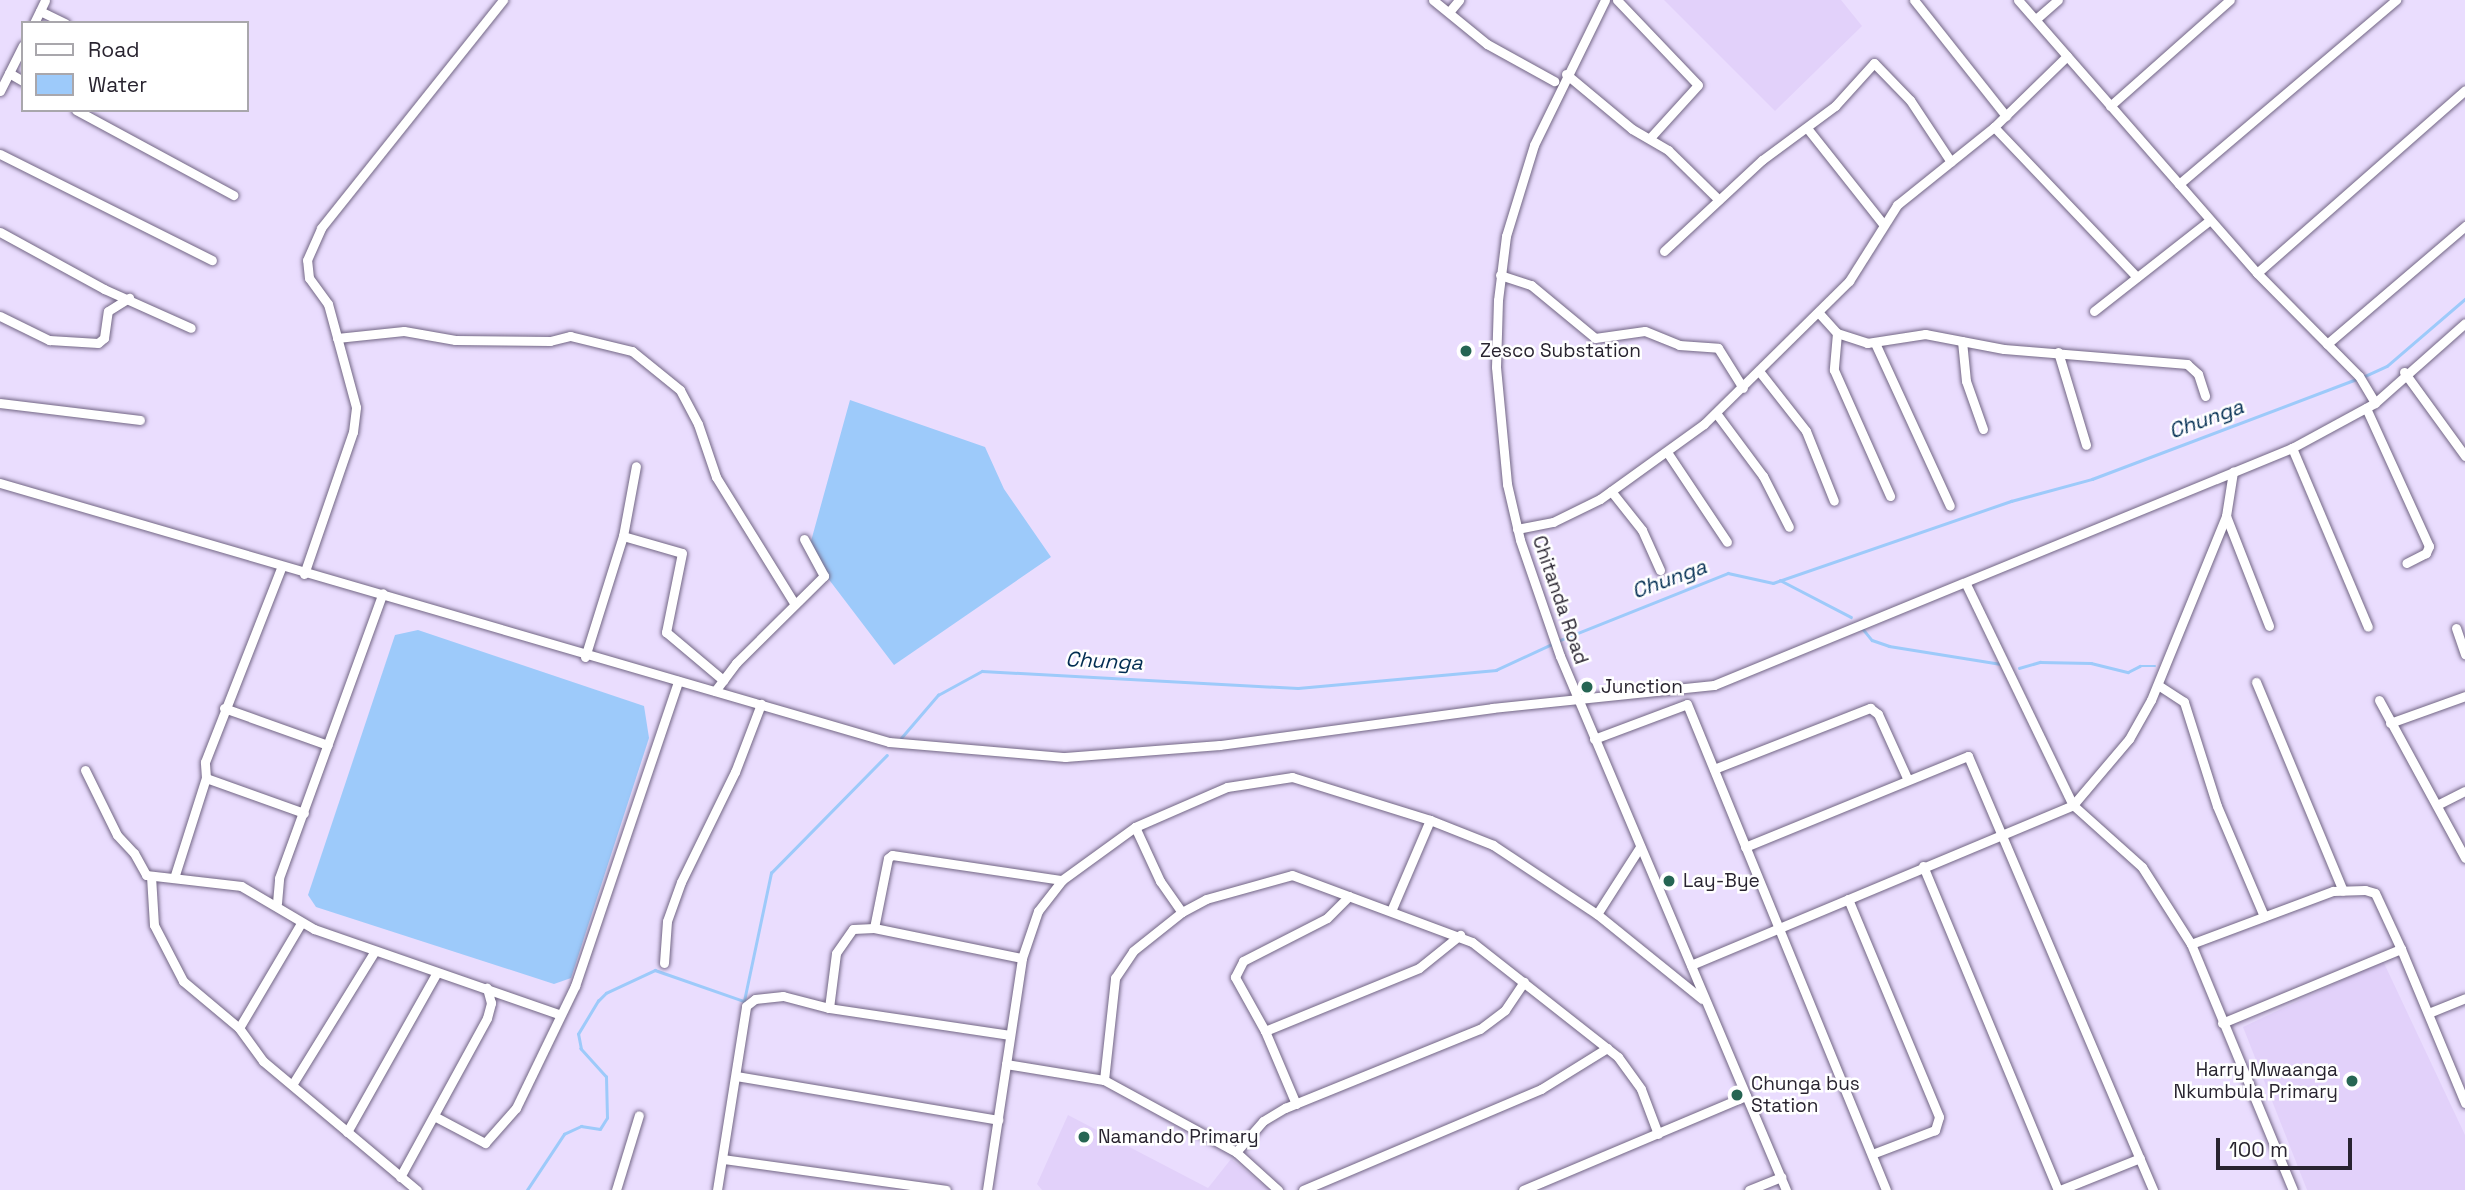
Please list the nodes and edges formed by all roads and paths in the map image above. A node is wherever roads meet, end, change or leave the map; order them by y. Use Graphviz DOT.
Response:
graph roads {
  1 [pos="45,0"];
  2 [pos="503,0"];
  3 [pos="1433,0"];
  4 [pos="1459,0"];
  5 [pos="1605,0"];
  6 [pos="1617,0"];
  7 [pos="1914,0"];
  8 [pos="2018,0"];
  9 [pos="2058,0"];
  10 [pos="2230,0"];
  11 [pos="2396,0"];
  12 [pos="40,11"];
  13 [pos="1449,12"];
  14 [pos="2036,19"];
  15 [pos="35,21"];
  16 [pos="61,21"];
  17 [pos="21,49"];
  18 [pos="2067,57"];
  19 [pos="9,73"];
  20 [pos="1566,74"];
  21 [pos="21,80"];
  22 [pos="1554,81"];
  23 [pos="2465,90"];
  24 [pos="0,91"];
  25 [pos="2110,106"];
  26 [pos="80,112"];
  27 [pos="2006,116"];
  28 [pos="1994,127"];
  29 [pos="1807,128"];
  30 [pos="1650,138"];
  31 [pos="0,154"];
  32 [pos="1951,162"];
  33 [pos="2179,184"];
  34 [pos="233,195"];
  35 [pos="1719,200"];
  36 [pos="2210,220"];
  37 [pos="1883,224"];
  38 [pos="2465,226"];
  39 [pos="0,232"];
  40 [pos="1664,251"];
  41 [pos="212,260"];
  42 [pos="2257,274"];
  43 [pos="1500,275"];
  44 [pos="2137,277"];
  45 [pos="129,298"];
  46 [pos="2094,311"];
  47 [pos="1818,312"];
  48 [pos="0,317"];
  49 [pos="2465,323"];
  50 [pos="191,328"];
  51 [pos="1837,332"];
  52 [pos="337,338"];
  53 [pos="1962,341"];
  54 [pos="1875,343"];
  55 [pos="2327,344"];
  56 [pos="2058,352"];
  57 [pos="1759,371"];
  58 [pos="2404,372"];
  59 [pos="1743,388"];
  60 [pos="2205,397"];
  61 [pos="0,403"];
  62 [pos="2370,405"];
  63 [pos="1716,413"];
  64 [pos="140,420"];
  65 [pos="1983,429"];
  66 [pos="2086,445"];
  67 [pos="2292,448"];
  68 [pos="1667,452"];
  69 [pos="2465,456"];
  70 [pos="636,466"];
  71 [pos="2234,472"];
  72 [pos="0,483"];
  73 [pos="1611,491"];
  74 [pos="1890,496"];
  75 [pos="1834,501"];
  76 [pos="1950,506"];
  77 [pos="2226,516"];
  78 [pos="1788,527"];
  79 [pos="1517,529"];
  80 [pos="623,536"];
  81 [pos="804,539"];
  82 [pos="1727,542"];
  83 [pos="2406,563"];
  84 [pos="281,568"];
  85 [pos="1660,570"];
  86 [pos="304,574"];
  87 [pos="1966,584"];
  88 [pos="383,593"];
  89 [pos="794,603"];
  90 [pos="2269,626"];
  91 [pos="2368,627"];
  92 [pos="2456,628"];
  93 [pos="2465,654"];
  94 [pos="585,657"];
  95 [pos="723,680"];
  96 [pos="678,681"];
  97 [pos="2256,682"];
  98 [pos="2158,685"];
  99 [pos="715,691"];
  100 [pos="2465,695"];
  101 [pos="2379,700"];
  102 [pos="1579,702"];
  103 [pos="761,704"];
  104 [pos="224,708"];
  105 [pos="2390,723"];
  106 [pos="1594,739"];
  107 [pos="328,745"];
  108 [pos="1714,769"];
  109 [pos="85,770"];
  110 [pos="206,778"];
  111 [pos="1908,778"];
  112 [pos="2465,791"];
  113 [pos="2073,805"];
  114 [pos="2437,806"];
  115 [pos="304,813"];
  116 [pos="1430,820"];
  117 [pos="1135,827"];
  118 [pos="2005,837"];
  119 [pos="1640,847"];
  120 [pos="1745,847"];
  121 [pos="2465,858"];
  122 [pos="1923,866"];
  123 [pos="151,876"];
  124 [pos="174,878"];
  125 [pos="1062,880"];
  126 [pos="2343,891"];
  127 [pos="1349,897"];
  128 [pos="1849,898"];
  129 [pos="277,903"];
  130 [pos="1391,911"];
  131 [pos="1182,912"];
  132 [pos="1597,914"];
  133 [pos="2264,916"];
  134 [pos="301,923"];
  135 [pos="1777,928"];
  136 [pos="874,929"];
  137 [pos="1460,935"];
  138 [pos="2191,944"];
  139 [pos="2402,949"];
  140 [pos="374,952"];
  141 [pos="1022,958"];
  142 [pos="664,962"];
  143 [pos="1691,964"];
  144 [pos="436,974"];
  145 [pos="1524,982"];
  146 [pos="487,988"];
  147 [pos="2465,998"];
  148 [pos="1703,1000"];
  149 [pos="829,1008"];
  150 [pos="2431,1012"];
  151 [pos="558,1014"];
  152 [pos="2222,1023"];
  153 [pos="239,1028"];
  154 [pos="1265,1031"];
  155 [pos="1009,1035"];
  156 [pos="1607,1048"];
  157 [pos="1006,1064"];
  158 [pos="736,1076"];
  159 [pos="1104,1080"];
  160 [pos="292,1085"];
  161 [pos="1746,1096"];
  162 [pos="2465,1103"];
  163 [pos="1296,1104"];
  164 [pos="639,1115"];
  165 [pos="434,1116"];
  166 [pos="998,1120"];
  167 [pos="347,1132"];
  168 [pos="1658,1134"];
  169 [pos="1236,1152"];
  170 [pos="1871,1154"];
  171 [pos="723,1158"];
  172 [pos="2140,1158"];
  173 [pos="400,1177"];
  174 [pos="1781,1177"];
  175 [pos="417,1190"];
  176 [pos="617,1190"];
  177 [pos="717,1190"];
  178 [pos="946,1190"];
  179 [pos="987,1190"];
  180 [pos="1278,1190"];
  181 [pos="1303,1190"];
  182 [pos="1523,1190"];
  183 [pos="1749,1190"];
  184 [pos="1786,1190"];
  185 [pos="1886,1190"];
  186 [pos="2059,1190"];
  187 [pos="2153,1190"];
  188 [pos="2293,1190"];
  1 -- 12 [label="street"];
  2 -- 52 [label="street"];
  3 -- 13 [label="street"];
  4 -- 13 [label="street"];
  5 -- 20 [label="street, Chitanda Road"];
  6 -- 30 [label="street"];
  7 -- 27 [label="street"];
  8 -- 14 [label="street"];
  9 -- 14 [label="street"];
  10 -- 25 [label="street"];
  11 -- 33 [label="street"];
  12 -- 15 [label="street"];
  12 -- 16 [label="street"];
  13 -- 22 [label="street"];
  14 -- 18 [label="street"];
  17 -- 19 [label="street"];
  18 -- 25 [label="street"];
  18 -- 27 [label="street"];
  19 -- 21 [label="street"];
  19 -- 24 [label="street"];
  20 -- 30 [label="street"];
  20 -- 43 [label="street, Chitanda Road"];
  23 -- 42 [label="street"];
  25 -- 33 [label="street"];
  26 -- 34 [label="street"];
  27 -- 28 [label="street"];
  28 -- 32 [label="street"];
  28 -- 44 [label="street"];
  29 -- 32 [label="street"];
  29 -- 35 [label="street"];
  29 -- 37 [label="street"];
  30 -- 35 [label="street"];
  31 -- 41 [label="street"];
  32 -- 37 [label="street"];
  33 -- 36 [label="street"];
  35 -- 40 [label="street"];
  36 -- 42 [label="street"];
  36 -- 44 [label="street"];
  37 -- 47 [label="street"];
  38 -- 55 [label="street"];
  39 -- 45 [label="street"];
  42 -- 55 [label="street"];
  43 -- 59 [label="street"];
  43 -- 79 [label="street, Chitanda Road"];
  44 -- 46 [label="street"];
  45 -- 48 [label="street"];
  45 -- 50 [label="street"];
  47 -- 51 [label="street"];
  47 -- 57 [label="street"];
  49 -- 58 [label="street"];
  51 -- 54 [label="street"];
  51 -- 74 [label="street"];
  52 -- 86 [label="street"];
  52 -- 89 [label="street"];
  53 -- 54 [label="street"];
  53 -- 56 [label="street"];
  53 -- 65 [label="street"];
  54 -- 76 [label="street"];
  55 -- 62 [label="street"];
  56 -- 60 [label="street"];
  56 -- 66 [label="street"];
  57 -- 59 [label="street"];
  57 -- 75 [label="street"];
  58 -- 62 [label="street"];
  58 -- 69 [label="street"];
  59 -- 63 [label="street"];
  61 -- 64 [label="street"];
  62 -- 67 [label="street"];
  62 -- 83 [label="street"];
  63 -- 68 [label="street"];
  63 -- 78 [label="street"];
  67 -- 71 [label="street"];
  67 -- 91 [label="street"];
  68 -- 73 [label="street"];
  68 -- 82 [label="street"];
  70 -- 80 [label="street"];
  71 -- 77 [label="street"];
  71 -- 87 [label="street"];
  72 -- 84 [label="street"];
  73 -- 79 [label="street"];
  73 -- 85 [label="street"];
  77 -- 90 [label="street"];
  77 -- 98 [label="street"];
  79 -- 102 [label="street, Chitanda Road"];
  80 -- 94 [label="street"];
  80 -- 95 [label="street"];
  81 -- 89 [label="street"];
  84 -- 86 [label="street"];
  84 -- 104 [label="street"];
  86 -- 88 [label="street"];
  87 -- 102 [label="street"];
  87 -- 113 [label="street"];
  88 -- 94 [label="street"];
  88 -- 107 [label="street"];
  89 -- 95 [label="street"];
  92 -- 93 [label="street"];
  94 -- 96 [label="street"];
  95 -- 99 [label="street"];
  96 -- 99 [label="street"];
  96 -- 151 [label="street"];
  97 -- 126 [label="street"];
  98 -- 113 [label="street"];
  98 -- 133 [label="street"];
  99 -- 103 [label="street"];
  100 -- 105 [label="street"];
  101 -- 105 [label="street"];
  102 -- 103 [label="street"];
  102 -- 106 [label="street, Chitanda Road"];
  103 -- 142 [label="street"];
  104 -- 107 [label="street"];
  104 -- 110 [label="street"];
  105 -- 114 [label="street"];
  106 -- 108 [label="street"];
  106 -- 119 [label="street, Chitanda Road"];
  107 -- 115 [label="street"];
  108 -- 111 [label="street"];
  108 -- 120 [label="street"];
  109 -- 123 [label="street"];
  110 -- 115 [label="street"];
  110 -- 124 [label="street"];
  111 -- 118 [label="street"];
  111 -- 120 [label="street"];
  112 -- 114 [label="street"];
  113 -- 118 [label="street"];
  113 -- 138 [label="street"];
  114 -- 121 [label="street"];
  115 -- 129 [label="street"];
  116 -- 117 [label="street"];
  116 -- 130 [label="street"];
  116 -- 132 [label="street"];
  117 -- 125 [label="street"];
  117 -- 131 [label="street"];
  118 -- 122 [label="street"];
  118 -- 172 [label="street"];
  119 -- 132 [label="street"];
  119 -- 143 [label="street, Chitanda Road"];
  120 -- 135 [label="street"];
  122 -- 128 [label="street"];
  122 -- 186 [label="street"];
  123 -- 124 [label="street"];
  123 -- 153 [label="street"];
  124 -- 129 [label="street"];
  125 -- 136 [label="street"];
  125 -- 141 [label="street"];
  126 -- 133 [label="street"];
  126 -- 139 [label="street"];
  127 -- 130 [label="street"];
  127 -- 131 [label="street"];
  127 -- 154 [label="street"];
  128 -- 135 [label="street"];
  128 -- 170 [label="street"];
  129 -- 134 [label="street"];
  130 -- 137 [label="street"];
  131 -- 159 [label="street"];
  132 -- 148 [label="street"];
  133 -- 138 [label="street"];
  134 -- 140 [label="street"];
  134 -- 153 [label="street"];
  135 -- 143 [label="street"];
  135 -- 170 [label="street"];
  136 -- 141 [label="street"];
  136 -- 149 [label="street"];
  137 -- 145 [label="street"];
  137 -- 154 [label="street"];
  138 -- 152 [label="street"];
  139 -- 150 [label="street"];
  139 -- 152 [label="street"];
  140 -- 144 [label="street"];
  140 -- 160 [label="street"];
  141 -- 155 [label="street"];
  143 -- 148 [label="street, Chitanda Road"];
  144 -- 146 [label="street"];
  144 -- 167 [label="street"];
  145 -- 156 [label="street"];
  145 -- 163 [label="street"];
  146 -- 151 [label="street"];
  146 -- 165 [label="street"];
  147 -- 150 [label="street"];
  148 -- 161 [label="street, Chitanda Road"];
  149 -- 155 [label="street"];
  149 -- 158 [label="street"];
  150 -- 162 [label="street"];
  151 -- 165 [label="street"];
  152 -- 188 [label="street"];
  153 -- 160 [label="street"];
  154 -- 163 [label="street"];
  155 -- 157 [label="street"];
  156 -- 168 [label="street"];
  156 -- 181 [label="street"];
  157 -- 159 [label="street"];
  157 -- 166 [label="street"];
  158 -- 166 [label="street"];
  158 -- 171 [label="street"];
  159 -- 169 [label="street"];
  160 -- 167 [label="street"];
  161 -- 168 [label="street"];
  161 -- 174 [label="street, Chitanda Road"];
  163 -- 169 [label="street"];
  164 -- 176 [label="street"];
  165 -- 173 [label="street"];
  166 -- 179 [label="street"];
  167 -- 173 [label="street"];
  168 -- 182 [label="street"];
  169 -- 180 [label="street"];
  170 -- 185 [label="street"];
  171 -- 177 [label="street"];
  171 -- 178 [label="street"];
  172 -- 186 [label="street"];
  172 -- 187 [label="street"];
  173 -- 175 [label="street"];
  174 -- 183 [label="street"];
  174 -- 184 [label="street, Chitanda Road"];
}
